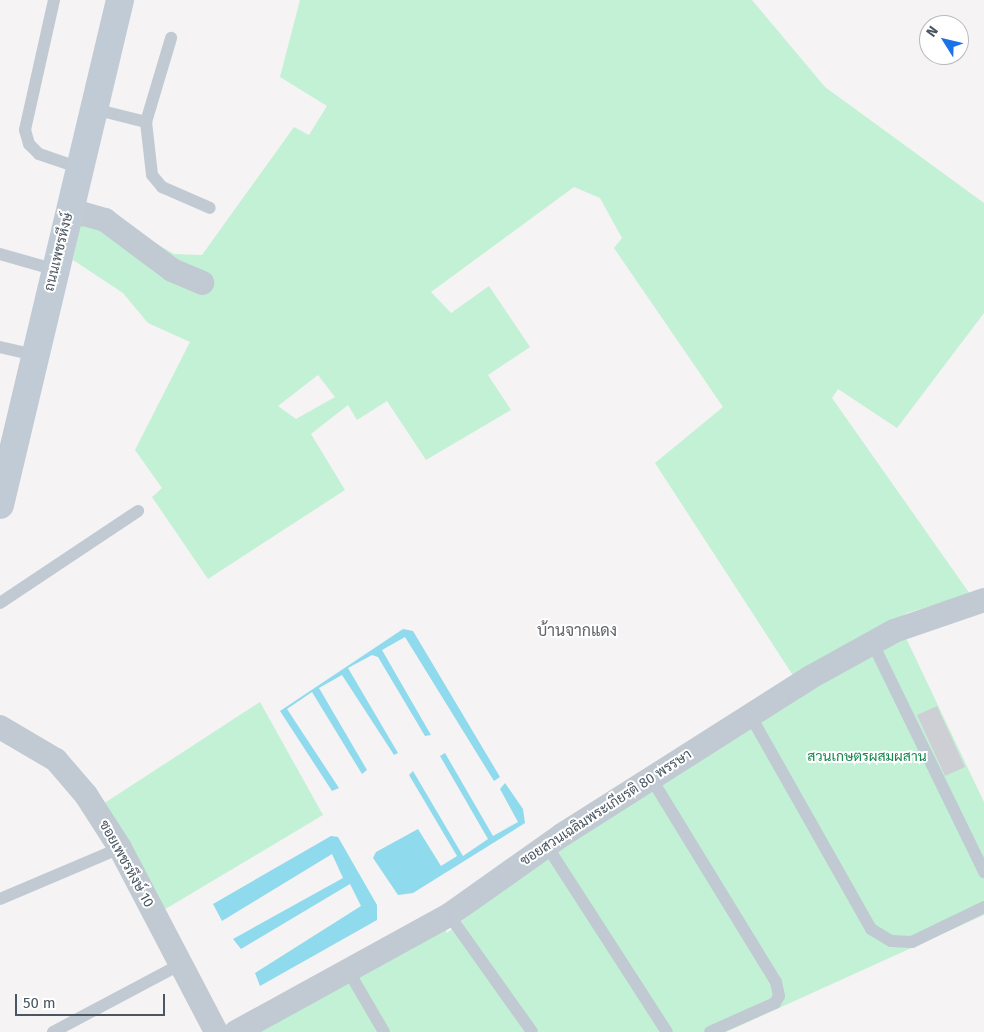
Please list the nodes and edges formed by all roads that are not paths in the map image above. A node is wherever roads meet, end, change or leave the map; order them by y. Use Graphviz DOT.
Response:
graph roads {
  1 [pos="54,0"];
  2 [pos="120,0"];
  3 [pos="171,38"];
  4 [pos="94,109"];
  5 [pos="146,122"];
  6 [pos="80,168"];
  7 [pos="210,208"];
  8 [pos="68,216"];
  9 [pos="0,254"];
  10 [pos="56,270"];
  11 [pos="202,283"];
  12 [pos="0,347"];
  13 [pos="34,355"];
  14 [pos="1,493"];
  15 [pos="138,511"];
  16 [pos="984,600"];
  17 [pos="0,603"];
  18 [pos="873,644"];
  19 [pos="750,715"];
  20 [pos="0,727"];
  21 [pos="651,778"];
  22 [pos="547,846"];
  23 [pos="120,848"];
  24 [pos="984,872"];
  25 [pos="0,899"];
  26 [pos="984,907"];
  27 [pos="449,915"];
  28 [pos="181,964"];
  29 [pos="349,972"];
  30 [pos="53,1032"];
  31 [pos="216,1032"];
  32 [pos="236,1032"];
  33 [pos="384,1032"];
  34 [pos="532,1032"];
  35 [pos="667,1032"];
  36 [pos="710,1032"];
  1 -- 6 [label="lane"];
  2 -- 4 [label="main road, ถนนเพชรหึงษ์"];
  3 -- 5 [label="lane"];
  4 -- 5 [label="lane"];
  4 -- 6 [label="main road, ถนนเพชรหึงษ์"];
  5 -- 7 [label="lane"];
  6 -- 8 [label="main road, ถนนเพชรหึงษ์"];
  8 -- 10 [label="main road, ถนนเพชรหึงษ์"];
  8 -- 11 [label="street"];
  9 -- 10 [label="lane"];
  10 -- 13 [label="main road, ถนนเพชรหึงษ์"];
  12 -- 13 [label="lane"];
  13 -- 14 [label="main road, ถนนเพชรหึงษ์"];
  15 -- 17 [label="lane"];
  16 -- 18 [label="street, ซอยสวนเฉลิมพระเกียรติ 80 พรรษา"];
  18 -- 19 [label="street, ซอยสวนเฉลิมพระเกียรติ 80 พรรษา"];
  18 -- 24 [label="lane"];
  19 -- 21 [label="street, ซอยสวนเฉลิมพระเกียรติ 80 พรรษา"];
  19 -- 26 [label="lane"];
  20 -- 23 [label="street, ซอยเพชรหึงษ์ 10"];
  21 -- 22 [label="street, ซอยสวนเฉลิมพระเกียรติ 80 พรรษา"];
  21 -- 36 [label="lane"];
  22 -- 27 [label="street, ซอยสวนเฉลิมพระเกียรติ 80 พรรษา"];
  22 -- 35 [label="lane"];
  23 -- 25 [label="lane"];
  23 -- 28 [label="street, ซอยเพชรหึงษ์ 10"];
  27 -- 29 [label="street, ซอยสวนเฉลิมพระเกียรติ 80 พรรษา"];
  27 -- 34 [label="lane"];
  28 -- 30 [label="lane"];
  28 -- 31 [label="street, ซอยเพชรหึงษ์ 10"];
  29 -- 32 [label="street, ซอยสวนเฉลิมพระเกียรติ 80 พรรษา"];
  29 -- 33 [label="lane"];
}
